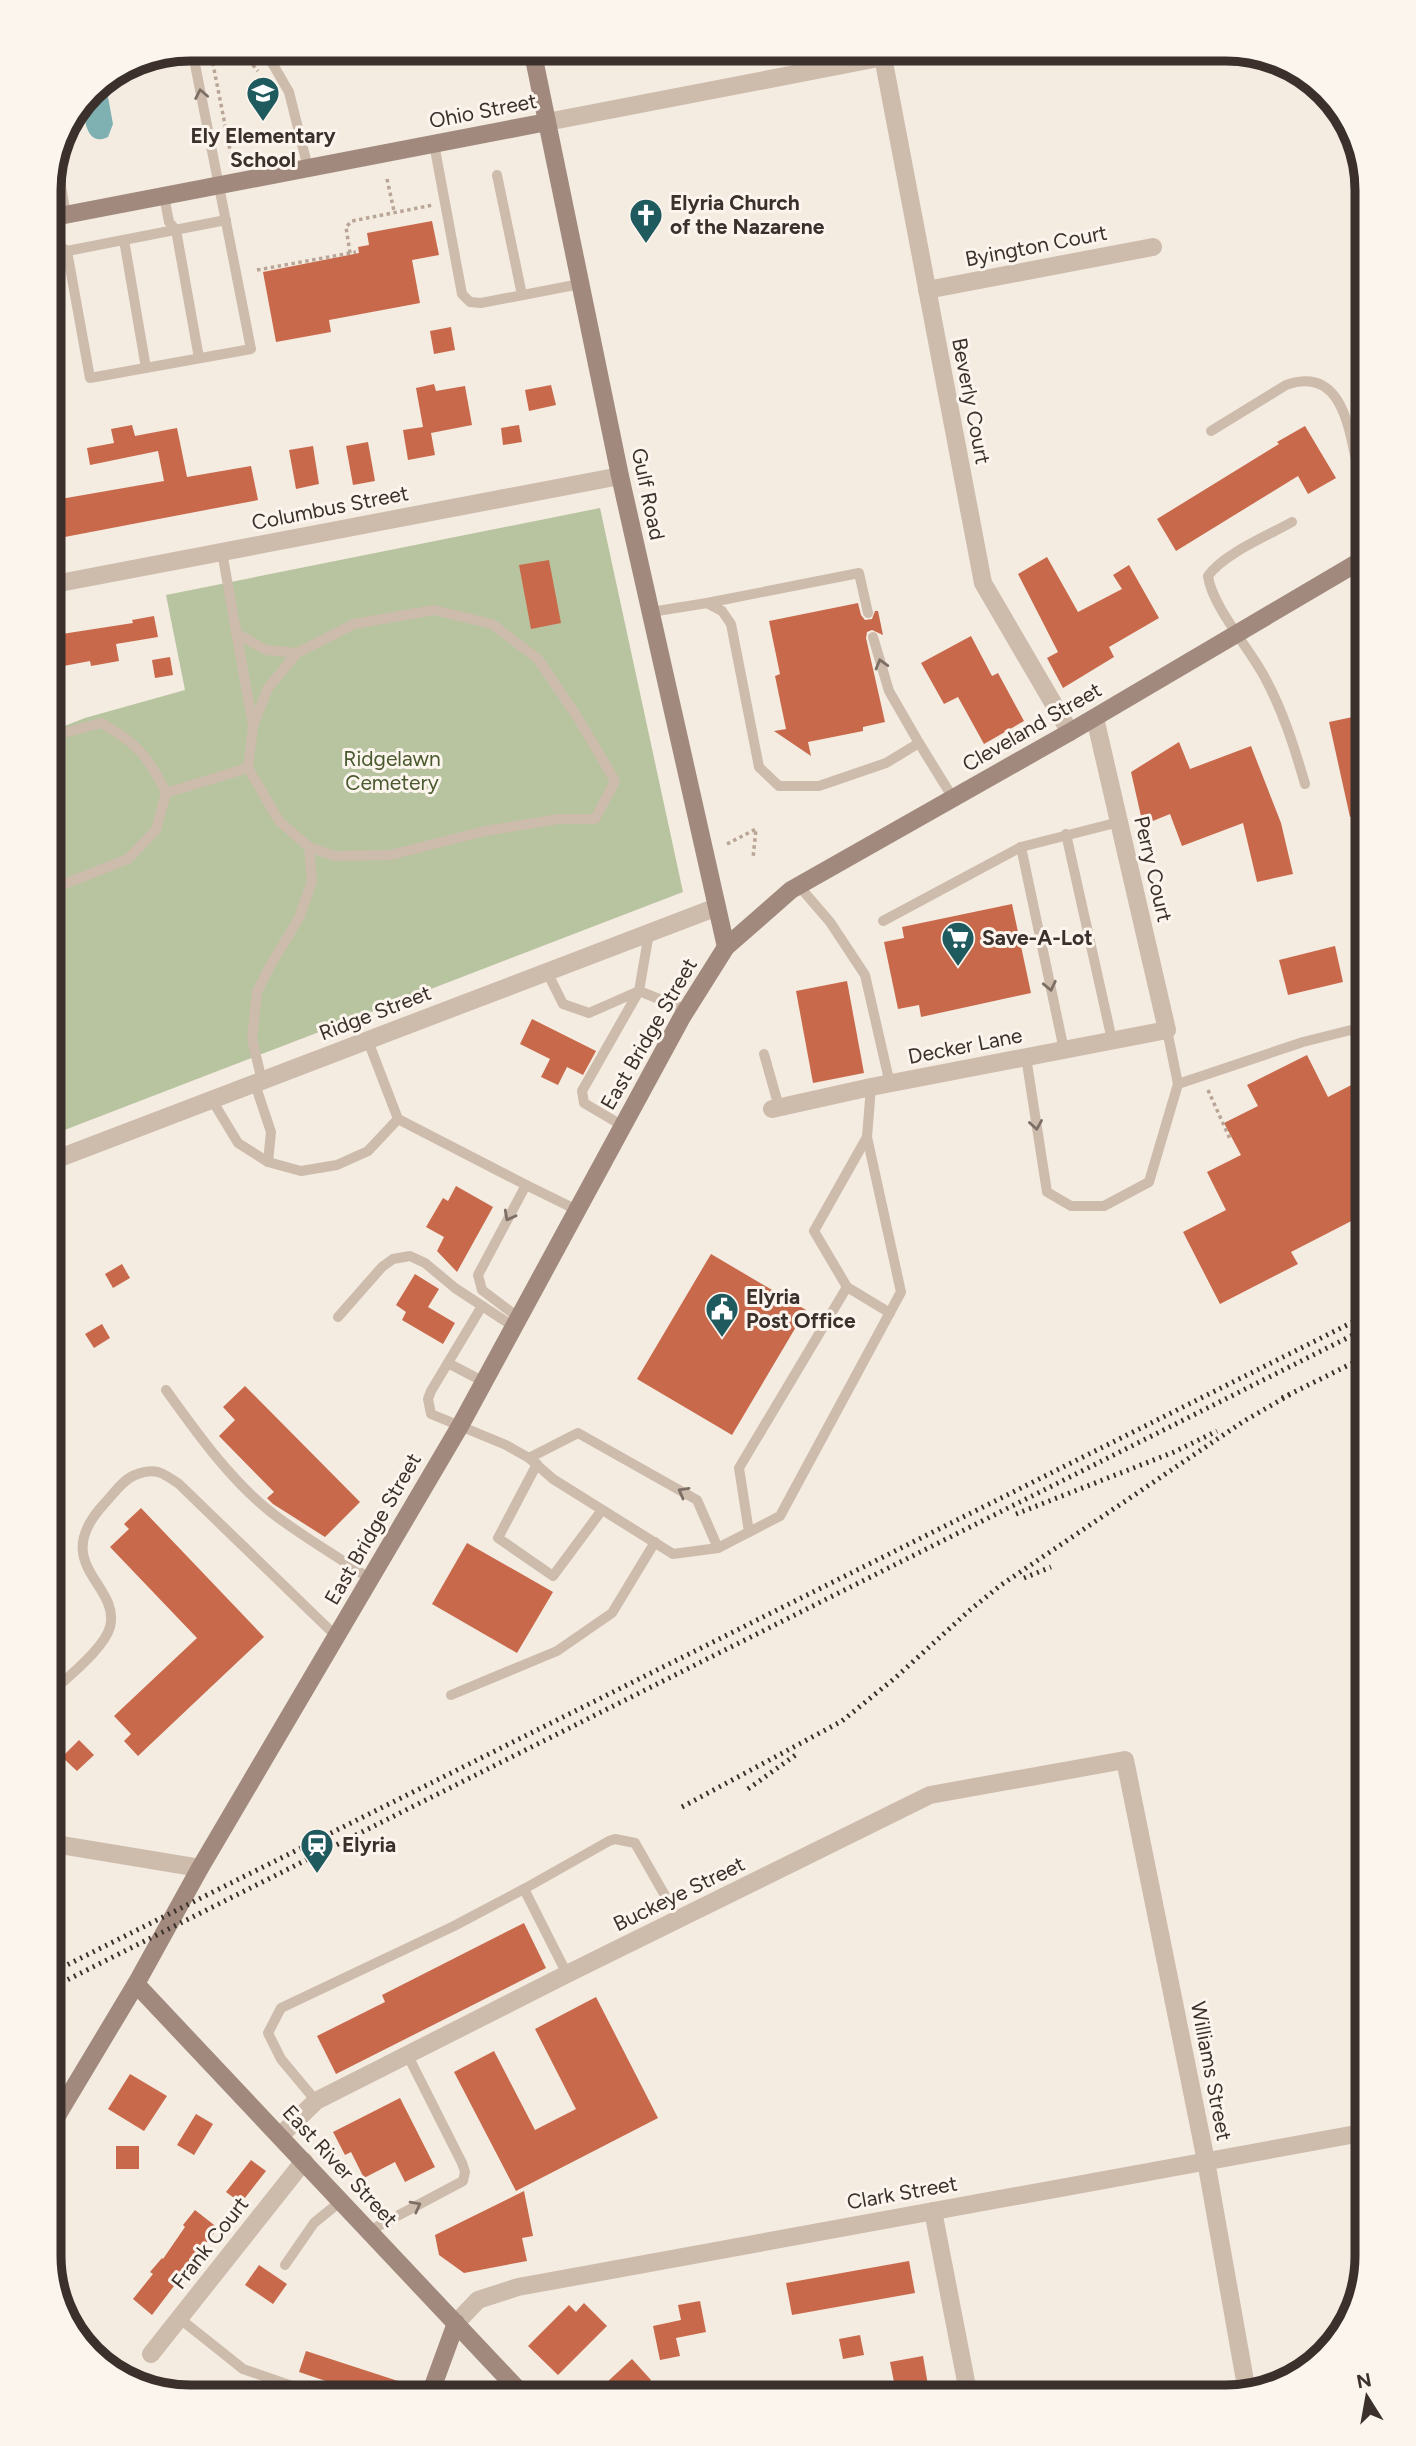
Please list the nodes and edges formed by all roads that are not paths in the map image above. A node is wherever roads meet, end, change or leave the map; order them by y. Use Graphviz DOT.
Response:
graph roads {
  1 [pos="194,61"];
  2 [pos="271,61"];
  3 [pos="535,61"];
  4 [pos="859,62"];
  5 [pos="884,62"];
  6 [pos="547,122"];
  7 [pos="434,144"];
  8 [pos="308,169"];
  9 [pos="497,175"];
  10 [pos="219,186"];
  11 [pos="164,196"];
  12 [pos="62,216"];
  13 [pos="226,220"];
  14 [pos="176,230"];
  15 [pos="124,240"];
  16 [pos="62,247"];
  17 [pos="1153,247"];
  18 [pos="67,251"];
  19 [pos="580,284"];
  20 [pos="927,290"];
  21 [pos="522,295"];
  22 [pos="199,358"];
  23 [pos="146,368"];
  24 [pos="1211,431"];
  25 [pos="1355,457"];
  26 [pos="620,476"];
  27 [pos="1292,522"];
  28 [pos="222,552"];
  29 [pos="1355,563"];
  30 [pos="62,583"];
  31 [pos="707,603"];
  32 [pos="651,612"];
  33 [pos="868,613"];
  34 [pos="236,634"];
  35 [pos="1237,634"];
  36 [pos="873,637"];
  37 [pos="297,653"];
  38 [pos="1095,718"];
  39 [pos="253,726"];
  40 [pos="1070,732"];
  41 [pos="62,734"];
  42 [pos="919,743"];
  43 [pos="248,768"];
  44 [pos="1305,784"];
  45 [pos="166,793"];
  46 [pos="953,798"];
  47 [pos="1119,822"];
  48 [pos="1066,834"];
  49 [pos="309,847"];
  50 [pos="1021,847"];
  51 [pos="62,885"];
  52 [pos="799,886"];
  53 [pos="718,907"];
  54 [pos="883,922"];
  55 [pos="649,933"];
  56 [pos="726,947"];
  57 [pos="547,972"];
  58 [pos="639,991"];
  59 [pos="687,1010"];
  60 [pos="1355,1029"];
  61 [pos="1167,1030"];
  62 [pos="1112,1040"];
  63 [pos="368,1041"];
  64 [pos="1064,1050"];
  65 [pos="764,1054"];
  66 [pos="1026,1057"];
  67 [pos="258,1083"];
  68 [pos="890,1084"];
  69 [pos="1178,1084"];
  70 [pos="871,1087"];
  71 [pos="212,1100"];
  72 [pos="775,1108"];
  73 [pos="398,1119"];
  74 [pos="623,1126"];
  75 [pos="867,1138"];
  76 [pos="62,1157"];
  77 [pos="268,1162"];
  78 [pos="526,1185"];
  79 [pos="577,1210"];
  80 [pos="847,1287"];
  81 [pos="482,1306"];
  82 [pos="890,1313"];
  83 [pos="338,1317"];
  84 [pos="516,1322"];
  85 [pos="448,1363"];
  86 [pos="484,1382"];
  87 [pos="166,1390"];
  88 [pos="460,1426"];
  89 [pos="533,1461"];
  90 [pos="602,1510"];
  91 [pos="749,1532"];
  92 [pos="655,1542"];
  93 [pos="718,1548"];
  94 [pos="371,1580"];
  95 [pos="337,1637"];
  96 [pos="61,1683"];
  97 [pos="451,1695"];
  98 [pos="1125,1760"];
  99 [pos="61,1845"];
  100 [pos="200,1868"];
  101 [pos="524,1889"];
  102 [pos="679,1920"];
  103 [pos="567,1974"];
  104 [pos="136,1984"];
  105 [pos="407,2054"];
  106 [pos="317,2101"];
  107 [pos="61,2109"];
  108 [pos="1355,2134"];
  109 [pos="280,2136"];
  110 [pos="304,2161"];
  111 [pos="1206,2161"];
  112 [pos="341,2201"];
  113 [pos="933,2211"];
  114 [pos="369,2231"];
  115 [pos="285,2265"];
  116 [pos="179,2318"];
  117 [pos="456,2323"];
  118 [pos="151,2354"];
  119 [pos="1245,2383"];
  120 [pos="287,2384"];
  121 [pos="434,2384"];
  122 [pos="513,2384"];
  123 [pos="967,2385"];
  10 -- 1 [label="lane, one-way"];
  2 -- 8 [label="lane"];
  3 -- 6 [label="main road, Gulf Road"];
  4 -- 6 [label="street, Ohio Street"];
  5 -- 20 [label="street, Beverly Court"];
  6 -- 7 [label="main road, Ohio Street"];
  6 -- 19 [label="main road, Gulf Road"];
  7 -- 8 [label="main road, Ohio Street"];
  7 -- 21 [label="lane"];
  8 -- 10 [label="main road, Ohio Street"];
  9 -- 21 [label="lane"];
  10 -- 11 [label="main road, Ohio Street"];
  10 -- 13 [label="lane"];
  11 -- 12 [label="main road, Ohio Street"];
  11 -- 14 [label="lane"];
  13 -- 14 [label="lane"];
  13 -- 22 [label="lane"];
  14 -- 15 [label="lane"];
  14 -- 22 [label="lane"];
  15 -- 18 [label="lane"];
  15 -- 23 [label="lane"];
  16 -- 18 [label="lane"];
  17 -- 20 [label="street, Byington Court"];
  18 -- 23 [label="lane"];
  19 -- 21 [label="lane"];
  19 -- 26 [label="main road, Gulf Road"];
  20 -- 40 [label="street, Beverly Court"];
  22 -- 23 [label="lane"];
  24 -- 25 [label="lane"];
  26 -- 28 [label="street, Columbus Street"];
  26 -- 32 [label="main road, Gulf Road"];
  27 -- 35 [label="lane"];
  28 -- 30 [label="street, Columbus Street"];
  28 -- 34 [label="lane"];
  29 -- 35 [label="main road, Cleveland Street"];
  31 -- 32 [label="lane"];
  31 -- 33 [label="lane"];
  31 -- 42 [label="lane"];
  32 -- 53 [label="main road, Gulf Road"];
  34 -- 37 [label="lane"];
  34 -- 39 [label="lane"];
  35 -- 38 [label="main road, Cleveland Street"];
  35 -- 44 [label="lane"];
  42 -- 36 [label="lane, one-way"];
  37 -- 39 [label="lane"];
  37 -- 49 [label="lane"];
  38 -- 40 [label="main road, Cleveland Street"];
  38 -- 47 [label="street, Perry Court"];
  39 -- 43 [label="lane"];
  40 -- 46 [label="main road, Cleveland Street"];
  41 -- 45 [label="lane"];
  42 -- 46 [label="lane"];
  43 -- 45 [label="lane"];
  43 -- 49 [label="lane"];
  45 -- 51 [label="lane"];
  46 -- 52 [label="main road, Cleveland Street"];
  47 -- 48 [label="lane"];
  47 -- 61 [label="street, Perry Court"];
  48 -- 50 [label="lane"];
  48 -- 62 [label="lane"];
  49 -- 67 [label="lane"];
  50 -- 54 [label="lane"];
  50 -- 64 [label="lane, one-way"];
  52 -- 56 [label="main road, Cleveland Street"];
  52 -- 68 [label="lane"];
  53 -- 55 [label="street, Ridge Street"];
  53 -- 56 [label="main road, Gulf Road"];
  55 -- 57 [label="street, Ridge Street"];
  55 -- 58 [label="lane"];
  56 -- 59 [label="main road, East Bridge Street"];
  57 -- 58 [label="lane"];
  57 -- 63 [label="street, Ridge Street"];
  58 -- 59 [label="lane"];
  58 -- 74 [label="lane"];
  59 -- 74 [label="main road, East Bridge Street"];
  60 -- 69 [label="lane"];
  61 -- 62 [label="street, Decker Lane"];
  61 -- 69 [label="lane"];
  62 -- 64 [label="street, Decker Lane"];
  63 -- 67 [label="street, Ridge Street"];
  63 -- 73 [label="lane"];
  64 -- 66 [label="street, Decker Lane"];
  65 -- 72 [label="lane"];
  66 -- 68 [label="street, Decker Lane"];
  66 -- 69 [label="lane, one-way"];
  67 -- 71 [label="street, Ridge Street"];
  67 -- 77 [label="lane"];
  68 -- 70 [label="street, Decker Lane"];
  70 -- 72 [label="street, Decker Lane"];
  70 -- 75 [label="lane"];
  71 -- 76 [label="street, Ridge Street"];
  71 -- 77 [label="lane"];
  73 -- 77 [label="lane"];
  73 -- 78 [label="lane"];
  74 -- 79 [label="main road, East Bridge Street"];
  75 -- 80 [label="lane"];
  75 -- 82 [label="lane"];
  78 -- 79 [label="lane"];
  78 -- 84 [label="lane, one-way"];
  79 -- 84 [label="main road, East Bridge Street"];
  80 -- 82 [label="lane"];
  80 -- 91 [label="lane"];
  81 -- 83 [label="lane"];
  81 -- 84 [label="lane"];
  81 -- 85 [label="lane"];
  82 -- 91 [label="lane"];
  84 -- 86 [label="main road, East Bridge Street"];
  85 -- 86 [label="lane"];
  85 -- 88 [label="lane"];
  86 -- 88 [label="main road, East Bridge Street"];
  87 -- 94 [label="lane"];
  88 -- 89 [label="lane"];
  88 -- 94 [label="main road, East Bridge Street"];
  89 -- 90 [label="lane"];
  89 -- 90 [label="lane"];
  93 -- 89 [label="lane, one-way"];
  90 -- 92 [label="lane"];
  91 -- 93 [label="lane"];
  92 -- 93 [label="lane"];
  92 -- 97 [label="lane"];
  94 -- 95 [label="main road, East Bridge Street"];
  95 -- 96 [label="lane"];
  95 -- 100 [label="main road, East Bridge Street"];
  98 -- 102 [label="street, Buckeye Street"];
  98 -- 111 [label="street, Williams Street"];
  99 -- 100 [label="street"];
  100 -- 104 [label="main road, East Bridge Street"];
  101 -- 102 [label="lane"];
  101 -- 103 [label="lane"];
  101 -- 106 [label="lane"];
  102 -- 103 [label="street, Buckeye Street"];
  103 -- 105 [label="street, Buckeye Street"];
  104 -- 107 [label="main road, East Bridge Street"];
  104 -- 109 [label="main road, East River Street"];
  105 -- 106 [label="street, Buckeye Street"];
  114 -- 105 [label="lane, one-way"];
  106 -- 109 [label="street, Buckeye Street"];
  108 -- 111 [label="street, Clark Street"];
  109 -- 110 [label="main road, East River Street"];
  110 -- 112 [label="main road, East River Street"];
  110 -- 116 [label="street, Frank Court"];
  111 -- 113 [label="street, Clark Street"];
  111 -- 119 [label="street, Williams Street"];
  112 -- 114 [label="main road, East River Street"];
  112 -- 115 [label="lane"];
  113 -- 117 [label="street, Clark Street"];
  113 -- 123 [label="street"];
  114 -- 117 [label="main road, East River Street"];
  116 -- 118 [label="street, Frank Court"];
  116 -- 120 [label="lane"];
  117 -- 121 [label="main road"];
  117 -- 122 [label="main road, East River Street"];
}
